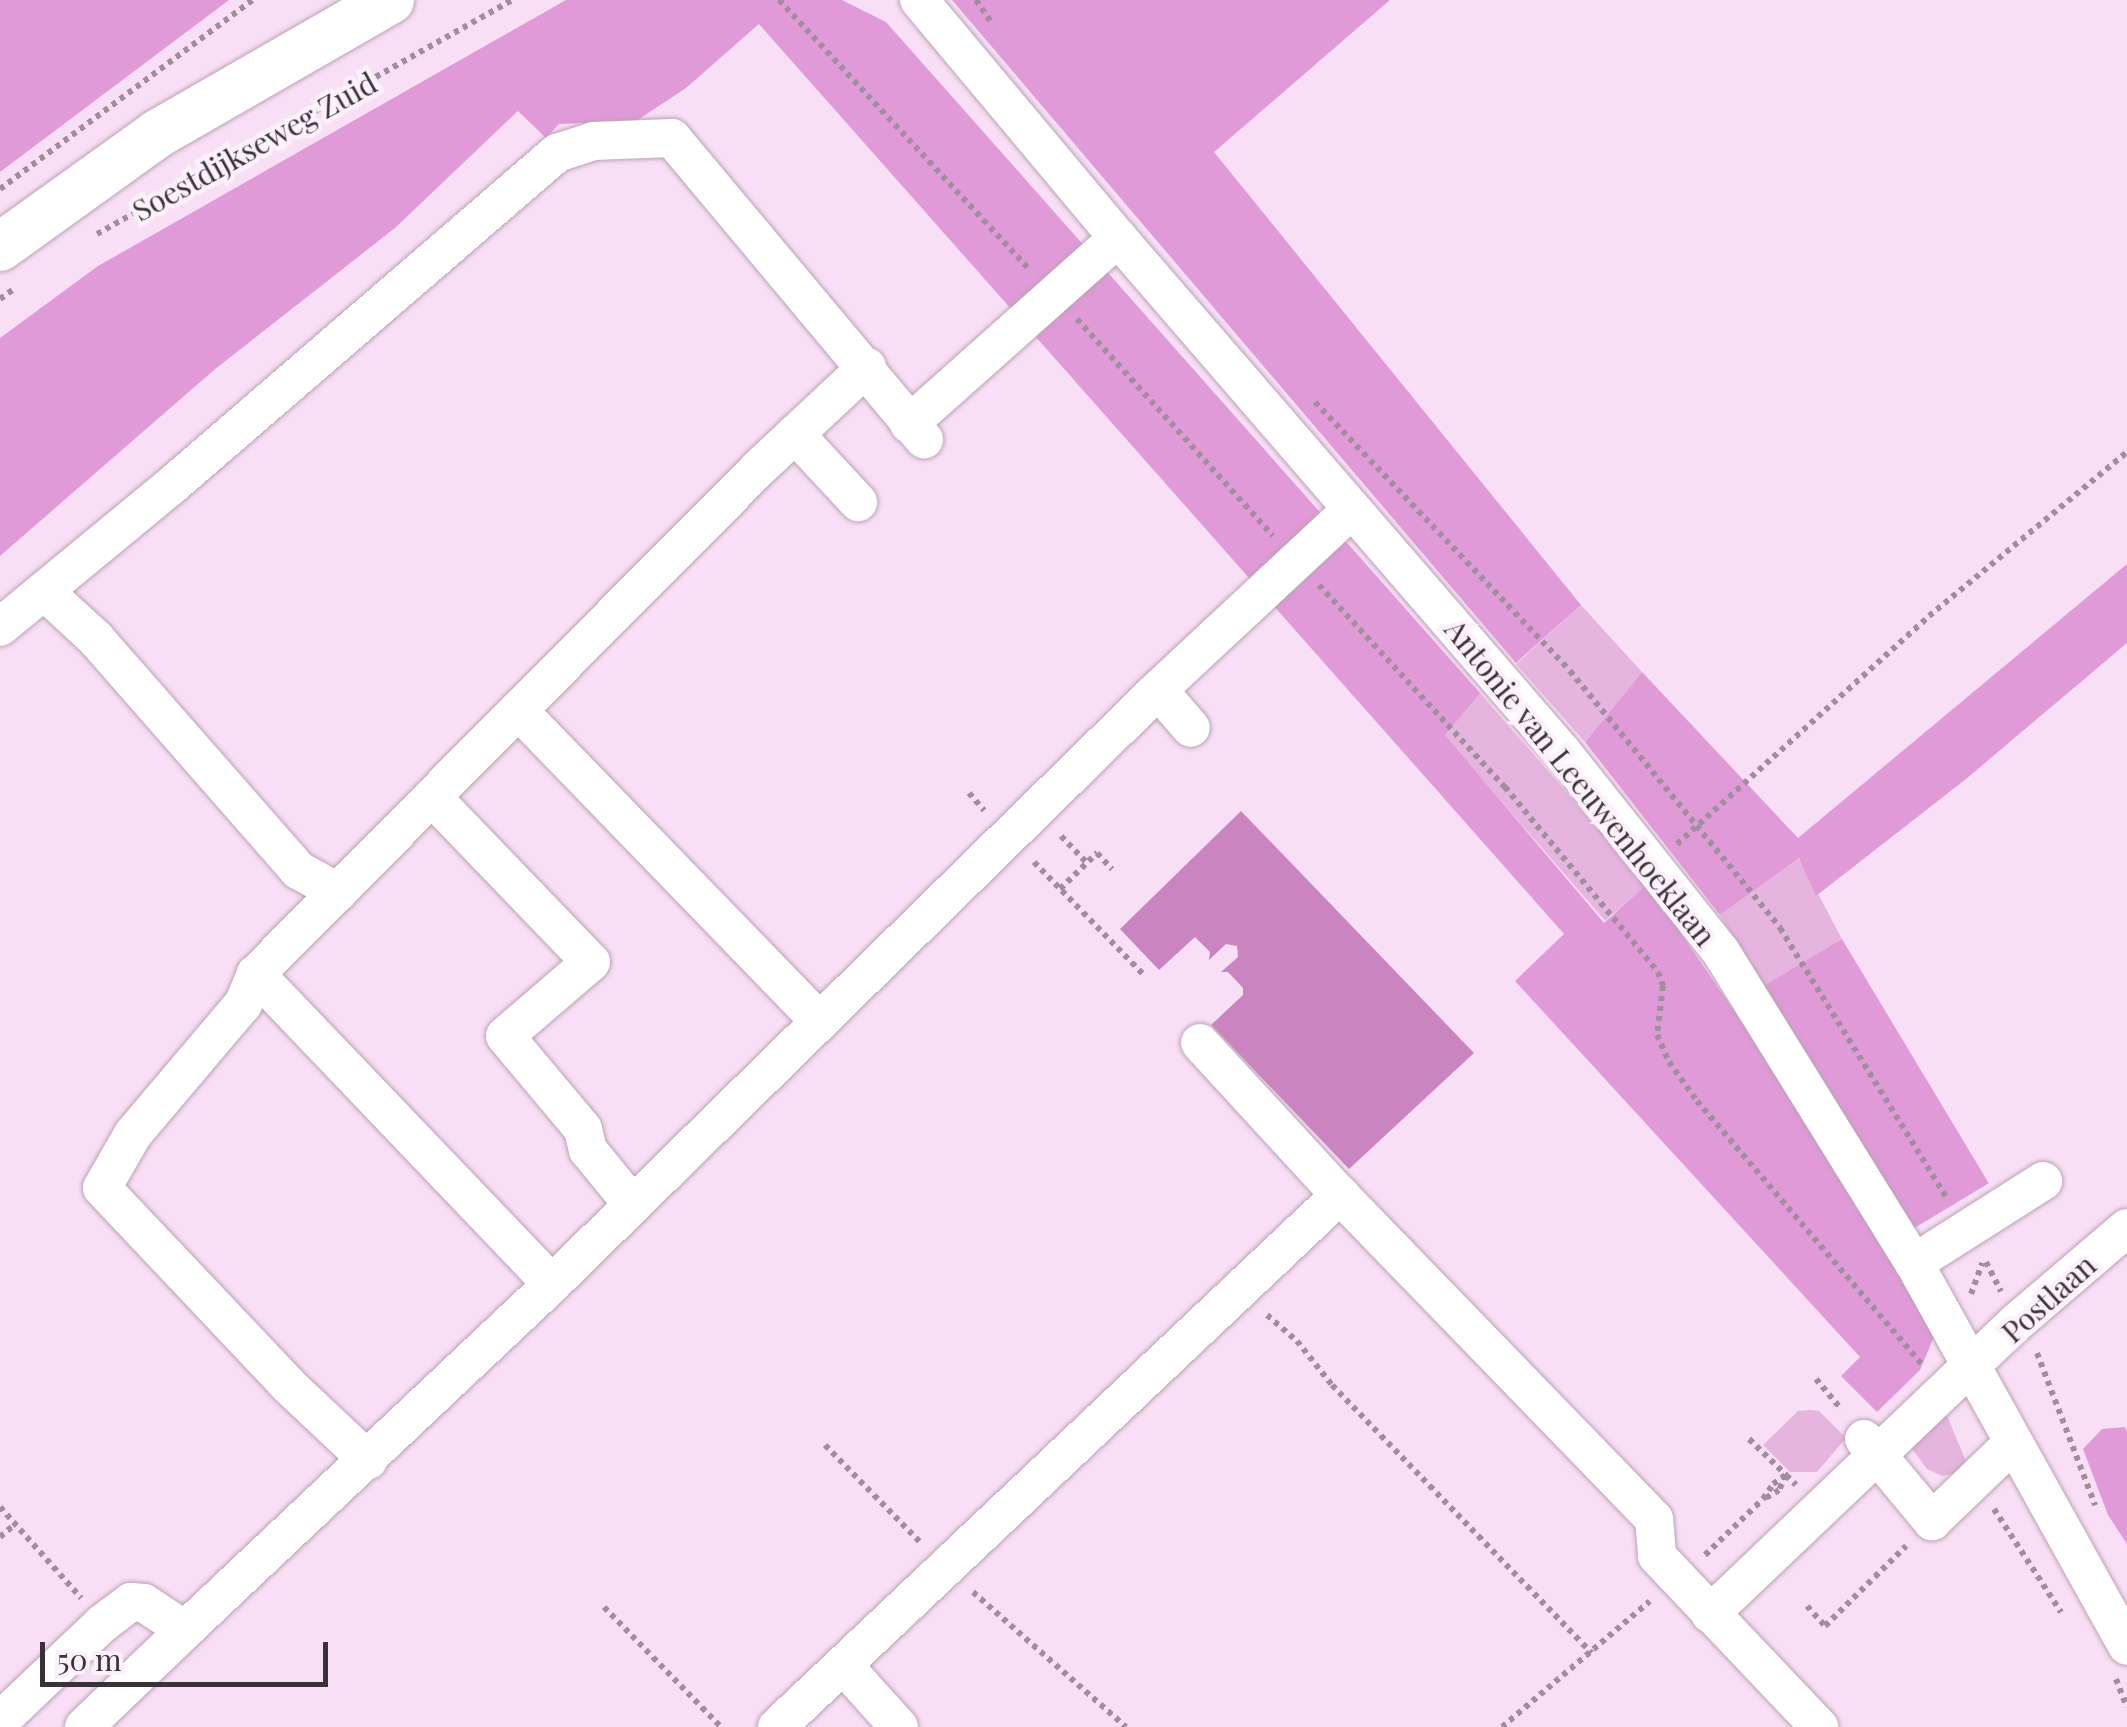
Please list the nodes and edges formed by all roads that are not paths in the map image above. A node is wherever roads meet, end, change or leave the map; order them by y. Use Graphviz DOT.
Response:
graph roads {
  1 [pos="390,0"];
  2 [pos="920,0"];
  3 [pos="1118,238"];
  4 [pos="15,262"];
  5 [pos="867,367"];
  6 [pos="795,434"];
  7 [pos="858,502"];
  8 [pos="1351,510"];
  9 [pos="44,591"];
  10 [pos="0,627"];
  11 [pos="1158,690"];
  12 [pos="518,710"];
  13 [pos="1191,728"];
  14 [pos="432,797"];
  15 [pos="338,892"];
  16 [pos="256,974"];
  17 [pos="820,1022"];
  18 [pos="1200,1044"];
  19 [pos="2043,1181"];
  20 [pos="1340,1195"];
  21 [pos="633,1205"];
  22 [pos="2127,1228"];
  23 [pos="1914,1263"];
  24 [pos="552,1284"];
  25 [pos="1971,1370"];
  26 [pos="2012,1444"];
  27 [pos="1871,1447"];
  28 [pos="368,1460"];
  29 [pos="1710,1614"];
  30 [pos="185,1630"];
  31 [pos="2127,1646"];
  32 [pos="844,1666"];
  33 [pos="0,1721"];
  34 [pos="84,1727"];
  35 [pos="776,1727"];
  36 [pos="899,1727"];
  37 [pos="1819,1727"];
  1 -- 4 [label="main road, Soestdijkseweg Zuid"];
  2 -- 3 [label="street, Antonie van Leeuwenhoeklaan"];
  3 -- 5 [label="street"];
  3 -- 8 [label="street, Antonie van Leeuwenhoeklaan"];
  5 -- 6 [label="street"];
  5 -- 9 [label="street"];
  6 -- 7 [label="street"];
  6 -- 12 [label="street"];
  8 -- 11 [label="street"];
  8 -- 23 [label="street, Antonie van Leeuwenhoeklaan"];
  9 -- 10 [label="street"];
  9 -- 15 [label="street"];
  11 -- 13 [label="street"];
  11 -- 17 [label="street"];
  12 -- 14 [label="street"];
  12 -- 17 [label="street"];
  14 -- 15 [label="street"];
  14 -- 21 [label="street"];
  15 -- 16 [label="street"];
  16 -- 24 [label="street"];
  16 -- 28 [label="street"];
  17 -- 21 [label="street"];
  18 -- 20 [label="street"];
  19 -- 23 [label="street"];
  20 -- 29 [label="street"];
  20 -- 32 [label="street"];
  21 -- 24 [label="street"];
  22 -- 25 [label="street, Postlaan"];
  23 -- 25 [label="street, Antonie van Leeuwenhoeklaan"];
  24 -- 28 [label="street"];
  25 -- 26 [label="street, Antonie van Leeuwenhoeklaan"];
  25 -- 27 [label="street, Postlaan"];
  26 -- 27 [label="street"];
  26 -- 31 [label="street, Antonie van Leeuwenhoeklaan"];
  27 -- 29 [label="street, Postlaan"];
  28 -- 30 [label="street"];
  29 -- 37 [label="street"];
  30 -- 33 [label="street"];
  30 -- 34 [label="street"];
  32 -- 35 [label="street"];
  32 -- 36 [label="street"];
}
